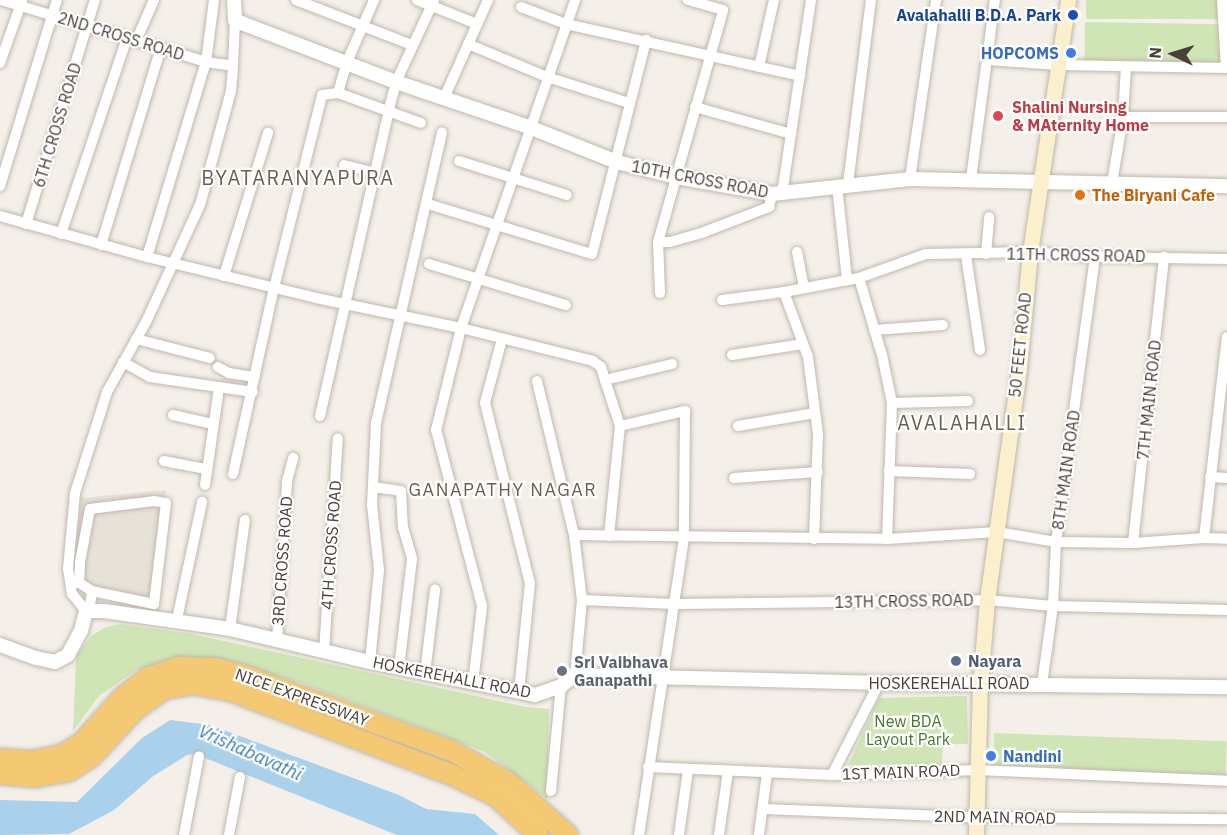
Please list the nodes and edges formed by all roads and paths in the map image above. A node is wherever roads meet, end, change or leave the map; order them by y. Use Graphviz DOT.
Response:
graph roads {
  1 [pos="1,0"];
  2 [pos="57,0"];
  3 [pos="95,0"];
  4 [pos="154,0"];
  5 [pos="214,0"];
  6 [pos="234,0"];
  7 [pos="296,0"];
  8 [pos="374,0"];
  9 [pos="417,0"];
  10 [pos="488,0"];
  11 [pos="575,0"];
  12 [pos="687,0"];
  13 [pos="774,0"];
  14 [pos="812,0"];
  15 [pos="871,0"];
  16 [pos="936,0"];
  17 [pos="995,0"];
  18 [pos="1068,0"];
  19 [pos="1222,0"];
  20 [pos="21,3"];
  21 [pos="433,3"];
  22 [pos="521,7"];
  23 [pos="53,16"];
  24 [pos="235,20"];
  25 [pos="477,24"];
  26 [pos="566,24"];
  27 [pos="87,26"];
  28 [pos="363,27"];
  29 [pos="132,40"];
  30 [pos="646,40"];
  31 [pos="468,44"];
  32 [pos="412,45"];
  33 [pos="161,48"];
  34 [pos="710,56"];
  35 [pos="987,60"];
  36 [pos="206,62"];
  37 [pos="347,62"];
  38 [pos="0,63"];
  39 [pos="1059,65"];
  40 [pos="233,66"];
  41 [pos="759,67"];
  42 [pos="1126,67"];
  43 [pos="1227,68"];
  44 [pos="800,76"];
  45 [pos="548,77"];
  46 [pos="396,82"];
  47 [pos="338,93"];
  48 [pos="444,98"];
  49 [pos="629,103"];
  50 [pos="695,107"];
  51 [pos="388,113"];
  52 [pos="1123,117"];
  53 [pos="1227,117"];
  54 [pos="421,123"];
  55 [pos="529,127"];
  56 [pos="442,132"];
  57 [pos="268,133"];
  58 [pos="791,134"];
  59 [pos="459,160"];
  60 [pos="617,162"];
  61 [pos="344,165"];
  62 [pos="375,173"];
  63 [pos="513,177"];
  64 [pos="676,177"];
  65 [pos="910,179"];
  66 [pos="971,179"];
  67 [pos="1042,181"];
  68 [pos="1112,183"];
  69 [pos="843,185"];
  70 [pos="0,186"];
  71 [pos="1227,186"];
  72 [pos="777,194"];
  73 [pos="567,195"];
  74 [pos="428,204"];
  75 [pos="0,216"];
  76 [pos="989,217"];
  77 [pos="497,223"];
  78 [pos="26,224"];
  79 [pos="62,234"];
  80 [pos="658,242"];
  81 [pos="101,244"];
  82 [pos="796,252"];
  83 [pos="1030,252"];
  84 [pos="986,254"];
  85 [pos="966,255"];
  86 [pos="147,257"];
  87 [pos="1095,257"];
  88 [pos="1164,257"];
  89 [pos="1227,259"];
  90 [pos="174,264"];
  91 [pos="429,264"];
  92 [pos="224,276"];
  93 [pos="478,278"];
  94 [pos="859,278"];
  95 [pos="847,280"];
  96 [pos="274,288"];
  97 [pos="804,288"];
  98 [pos="784,292"];
  99 [pos="660,293"];
  100 [pos="722,300"];
  101 [pos="346,304"];
  102 [pos="566,305"];
  103 [pos="403,316"];
  104 [pos="943,325"];
  105 [pos="461,328"];
  106 [pos="874,330"];
  107 [pos="1227,337"];
  108 [pos="136,339"];
  109 [pos="502,339"];
  110 [pos="803,344"];
  111 [pos="980,350"];
  112 [pos="732,355"];
  113 [pos="210,358"];
  114 [pos="123,362"];
  115 [pos="672,364"];
  116 [pos="218,367"];
  117 [pos="255,376"];
  118 [pos="605,380"];
  119 [pos="537,381"];
  120 [pos="219,388"];
  121 [pos="253,392"];
  122 [pos="968,401"];
  123 [pos="892,403"];
  124 [pos="815,413"];
  125 [pos="173,415"];
  126 [pos="320,416"];
  127 [pos="1222,416"];
  128 [pos="213,424"];
  129 [pos="620,426"];
  130 [pos="738,426"];
  131 [pos="338,438"];
  132 [pos="293,458"];
  133 [pos="164,461"];
  134 [pos="206,469"];
  135 [pos="889,471"];
  136 [pos="818,472"];
  137 [pos="233,474"];
  138 [pos="970,474"];
  139 [pos="1210,477"];
  140 [pos="734,478"];
  141 [pos="1227,478"];
  142 [pos="205,485"];
  143 [pos="373,487"];
  144 [pos="202,502"];
  145 [pos="245,520"];
  146 [pos="997,532"];
  147 [pos="574,535"];
  148 [pos="609,536"];
  149 [pos="684,538"];
  150 [pos="1204,538"];
  151 [pos="1227,538"];
  152 [pos="814,539"];
  153 [pos="887,539"];
  154 [pos="1056,542"];
  155 [pos="1133,543"];
  156 [pos="435,590"];
  157 [pos="92,591"];
  158 [pos="582,600"];
  159 [pos="987,600"];
  160 [pos="674,604"];
  161 [pos="1053,606"];
  162 [pos="1227,610"];
  163 [pos="87,611"];
  164 [pos="177,619"];
  165 [pos="230,629"];
  166 [pos="277,641"];
  167 [pos="0,645"];
  168 [pos="324,652"];
  169 [pos="370,662"];
  170 [pos="399,668"];
  171 [pos="425,674"];
  172 [pos="575,675"];
  173 [pos="660,679"];
  174 [pos="473,683"];
  175 [pos="879,683"];
  176 [pos="1042,684"];
  177 [pos="980,685"];
  178 [pos="561,686"];
  179 [pos="1227,687"];
  180 [pos="519,692"];
  181 [pos="199,756"];
  182 [pos="0,759"];
  183 [pos="648,767"];
  184 [pos="688,770"];
  185 [pos="978,770"];
  186 [pos="728,771"];
  187 [pos="768,773"];
  188 [pos="0,774"];
  189 [pos="832,775"];
  190 [pos="240,777"];
  191 [pos="1227,781"];
  192 [pos="551,790"];
  193 [pos="763,809"];
  194 [pos="976,817"];
  195 [pos="1227,819"];
  196 [pos="184,835"];
  197 [pos="229,835"];
  198 [pos="538,835"];
  199 [pos="568,835"];
  200 [pos="639,835"];
  201 [pos="679,835"];
  202 [pos="719,835"];
  203 [pos="759,835"];
  204 [pos="976,835"];
  1 -- 20 [label="street, 2ND CROSS ROAD"];
  2 -- 23 [label="street"];
  3 -- 27 [label="street, 6TH CROSS ROAD"];
  4 -- 29 [label="street"];
  5 -- 36 [label="street"];
  6 -- 24 [label="street"];
  7 -- 28 [label="street"];
  8 -- 28 [label="street"];
  9 -- 21 [label="street"];
  10 -- 25 [label="street"];
  11 -- 26 [label="street"];
  12 -- 34 [label="street"];
  13 -- 41 [label="street"];
  14 -- 44 [label="street"];
  15 -- 69 [label="street"];
  16 -- 65 [label="street"];
  17 -- 35 [label="street"];
  18 -- 39 [label="main road, 50 FEET ROAD"];
  19 -- 43 [label="street"];
  20 -- 23 [label="street, 2ND CROSS ROAD"];
  20 -- 38 [label="street"];
  21 -- 25 [label="street"];
  21 -- 32 [label="street"];
  22 -- 26 [label="street"];
  23 -- 27 [label="street, 2ND CROSS ROAD"];
  23 -- 70 [label="street"];
  24 -- 37 [label="street, 10TH CROSS ROAD"];
  24 -- 40 [label="street"];
  25 -- 31 [label="street"];
  26 -- 30 [label="street"];
  26 -- 45 [label="street"];
  27 -- 29 [label="street, 2ND CROSS ROAD"];
  27 -- 78 [label="street, 6TH CROSS ROAD"];
  28 -- 32 [label="street"];
  28 -- 37 [label="street"];
  29 -- 33 [label="street, 2ND CROSS ROAD"];
  29 -- 79 [label="street"];
  30 -- 34 [label="street"];
  30 -- 49 [label="street"];
  31 -- 45 [label="street"];
  31 -- 48 [label="street"];
  32 -- 46 [label="street"];
  33 -- 36 [label="street, 2ND CROSS ROAD"];
  33 -- 81 [label="street"];
  34 -- 41 [label="street"];
  34 -- 50 [label="street"];
  35 -- 39 [label="street"];
  35 -- 66 [label="street"];
  36 -- 40 [label="street, 2ND CROSS ROAD"];
  36 -- 86 [label="street"];
  37 -- 46 [label="street, 10TH CROSS ROAD"];
  37 -- 47 [label="street"];
  39 -- 42 [label="street"];
  39 -- 67 [label="main road, 50 FEET ROAD"];
  40 -- 90 [label="street"];
  41 -- 44 [label="street"];
  42 -- 43 [label="street"];
  42 -- 52 [label="street"];
  44 -- 58 [label="street"];
  45 -- 49 [label="street"];
  45 -- 55 [label="street"];
  46 -- 48 [label="street, 10TH CROSS ROAD"];
  46 -- 51 [label="street"];
  47 -- 51 [label="street"];
  47 -- 96 [label="street"];
  48 -- 55 [label="street, 10TH CROSS ROAD"];
  49 -- 60 [label="street"];
  50 -- 58 [label="street"];
  50 -- 64 [label="street"];
  51 -- 54 [label="street"];
  51 -- 62 [label="street"];
  52 -- 53 [label="street"];
  52 -- 68 [label="street"];
  55 -- 60 [label="street, 10TH CROSS ROAD"];
  55 -- 63 [label="street"];
  56 -- 74 [label="street"];
  57 -- 92 [label="street"];
  58 -- 72 [label="street"];
  59 -- 63 [label="street"];
  60 -- 64 [label="street, 10TH CROSS ROAD"];
  60 -- 77 [label="street"];
  61 -- 62 [label="street"];
  62 -- 101 [label="street"];
  63 -- 73 [label="street"];
  63 -- 77 [label="street"];
  64 -- 72 [label="street, 10TH CROSS ROAD"];
  64 -- 80 [label="street"];
  65 -- 66 [label="street, 10TH CROSS ROAD"];
  65 -- 69 [label="street, 10TH CROSS ROAD"];
  66 -- 67 [label="street, 10TH CROSS ROAD"];
  67 -- 68 [label="street, 10TH CROSS ROAD"];
  67 -- 83 [label="main road, 50 FEET ROAD"];
  68 -- 71 [label="street, 10TH CROSS ROAD"];
  69 -- 72 [label="street, 10TH CROSS ROAD"];
  69 -- 95 [label="street"];
  72 -- 80 [label="street"];
  74 -- 77 [label="street"];
  74 -- 103 [label="street"];
  75 -- 78 [label="street"];
  76 -- 84 [label="street"];
  77 -- 93 [label="street"];
  78 -- 79 [label="street"];
  79 -- 81 [label="street"];
  80 -- 99 [label="street"];
  81 -- 86 [label="street"];
  82 -- 97 [label="street"];
  83 -- 84 [label="street, 11TH CROSS ROAD"];
  83 -- 87 [label="street, 11TH CROSS ROAD"];
  83 -- 146 [label="main road, 50 FEET ROAD"];
  84 -- 85 [label="street, 11TH CROSS ROAD"];
  85 -- 94 [label="street, 11TH CROSS ROAD"];
  85 -- 111 [label="street"];
  86 -- 90 [label="street"];
  87 -- 88 [label="street, 11TH CROSS ROAD"];
  87 -- 154 [label="street, 8TH MAIN ROAD"];
  88 -- 89 [label="street, 11TH CROSS ROAD"];
  88 -- 155 [label="street, 7TH MAIN ROAD"];
  90 -- 92 [label="street"];
  90 -- 108 [label="street"];
  91 -- 93 [label="street"];
  92 -- 96 [label="street"];
  93 -- 102 [label="street"];
  93 -- 105 [label="street"];
  94 -- 95 [label="street"];
  94 -- 106 [label="street"];
  95 -- 97 [label="street"];
  96 -- 101 [label="street"];
  96 -- 117 [label="street"];
  97 -- 98 [label="street"];
  98 -- 100 [label="street"];
  98 -- 110 [label="street"];
  101 -- 103 [label="street"];
  101 -- 126 [label="street"];
  103 -- 105 [label="street"];
  103 -- 143 [label="street"];
  104 -- 106 [label="street"];
  105 -- 109 [label="street"];
  105 -- 174 [label="street"];
  106 -- 123 [label="street"];
  107 -- 127 [label="street"];
  108 -- 113 [label="street"];
  108 -- 114 [label="street"];
  109 -- 118 [label="street"];
  109 -- 180 [label="street"];
  110 -- 112 [label="street"];
  110 -- 124 [label="street"];
  114 -- 120 [label="street"];
  114 -- 163 [label="street"];
  115 -- 118 [label="street"];
  116 -- 117 [label="street"];
  117 -- 121 [label="street"];
  118 -- 129 [label="street"];
  119 -- 147 [label="street"];
  120 -- 121 [label="street"];
  120 -- 128 [label="street"];
  121 -- 137 [label="street"];
  122 -- 123 [label="street"];
  123 -- 135 [label="street"];
  124 -- 130 [label="street"];
  124 -- 136 [label="street"];
  125 -- 128 [label="street"];
  127 -- 139 [label="street"];
  128 -- 134 [label="street"];
  129 -- 148 [label="street"];
  129 -- 149 [label="street"];
  131 -- 168 [label="street, 4TH CROSS ROAD"];
  132 -- 166 [label="street, 3RD CROSS ROAD"];
  133 -- 134 [label="street"];
  134 -- 142 [label="street"];
  135 -- 138 [label="street"];
  135 -- 153 [label="street"];
  136 -- 140 [label="street"];
  136 -- 152 [label="street"];
  139 -- 141 [label="street"];
  139 -- 150 [label="street"];
  143 -- 169 [label="street"];
  143 -- 170 [label="street"];
  144 -- 164 [label="street"];
  145 -- 165 [label="street"];
  146 -- 153 [label="street"];
  146 -- 154 [label="street"];
  146 -- 159 [label="main road, 50 FEET ROAD"];
  147 -- 148 [label="street"];
  147 -- 158 [label="street"];
  148 -- 149 [label="street"];
  149 -- 152 [label="street"];
  149 -- 160 [label="street"];
  150 -- 151 [label="street"];
  150 -- 155 [label="street"];
  152 -- 153 [label="street"];
  154 -- 155 [label="street"];
  154 -- 161 [label="street, 8TH MAIN ROAD"];
  156 -- 171 [label="street"];
  157 -- 157 [label="street"];
  157 -- 163 [label="street"];
  158 -- 160 [label="street, 13TH CROSS ROAD"];
  158 -- 172 [label="street"];
  159 -- 160 [label="street, 13TH CROSS ROAD"];
  159 -- 161 [label="street, 13TH CROSS ROAD"];
  159 -- 177 [label="main road, 50 FEET ROAD"];
  160 -- 173 [label="street"];
  161 -- 162 [label="street, 13TH CROSS ROAD"];
  161 -- 176 [label="street, 8TH MAIN ROAD"];
  163 -- 164 [label="street, HOSKEREHALLI ROAD"];
  163 -- 167 [label="street"];
  164 -- 165 [label="street, HOSKEREHALLI ROAD"];
  165 -- 166 [label="street, HOSKEREHALLI ROAD"];
  166 -- 168 [label="street, HOSKEREHALLI ROAD"];
  168 -- 169 [label="street, HOSKEREHALLI ROAD"];
  169 -- 170 [label="street, HOSKEREHALLI ROAD"];
  170 -- 171 [label="street, HOSKEREHALLI ROAD"];
  171 -- 174 [label="street, HOSKEREHALLI ROAD"];
  172 -- 173 [label="street, HOSKEREHALLI ROAD"];
  172 -- 178 [label="street, HOSKEREHALLI ROAD"];
  173 -- 175 [label="street, HOSKEREHALLI ROAD"];
  173 -- 183 [label="street"];
  174 -- 180 [label="street, HOSKEREHALLI ROAD"];
  175 -- 177 [label="street, HOSKEREHALLI ROAD"];
  175 -- 189 [label="street"];
  176 -- 177 [label="street, HOSKEREHALLI ROAD"];
  176 -- 179 [label="street, HOSKEREHALLI ROAD"];
  177 -- 185 [label="main road, 50 FEET ROAD"];
  178 -- 180 [label="street, HOSKEREHALLI ROAD"];
  178 -- 192 [label="street"];
  181 -- 196 [label="street"];
  182 -- 199 [label="highway, NICE EXPRESSWAY"];
  183 -- 184 [label="street, 1ST MAIN ROAD"];
  183 -- 200 [label="street"];
  184 -- 186 [label="street, 1ST MAIN ROAD"];
  184 -- 201 [label="street"];
  185 -- 189 [label="street, 1ST MAIN ROAD"];
  185 -- 191 [label="street, 1ST MAIN ROAD"];
  185 -- 194 [label="main road, 50 FEET ROAD"];
  186 -- 187 [label="street, 1ST MAIN ROAD"];
  186 -- 202 [label="street"];
  187 -- 189 [label="street, 1ST MAIN ROAD"];
  187 -- 193 [label="street"];
  188 -- 198 [label="highway, NICE EXPRESSWAY"];
  190 -- 197 [label="street"];
  193 -- 194 [label="street, 2ND MAIN ROAD"];
  193 -- 203 [label="street"];
  194 -- 195 [label="street, 2ND MAIN ROAD"];
  194 -- 204 [label="main road, 50 FEET ROAD"];
}
